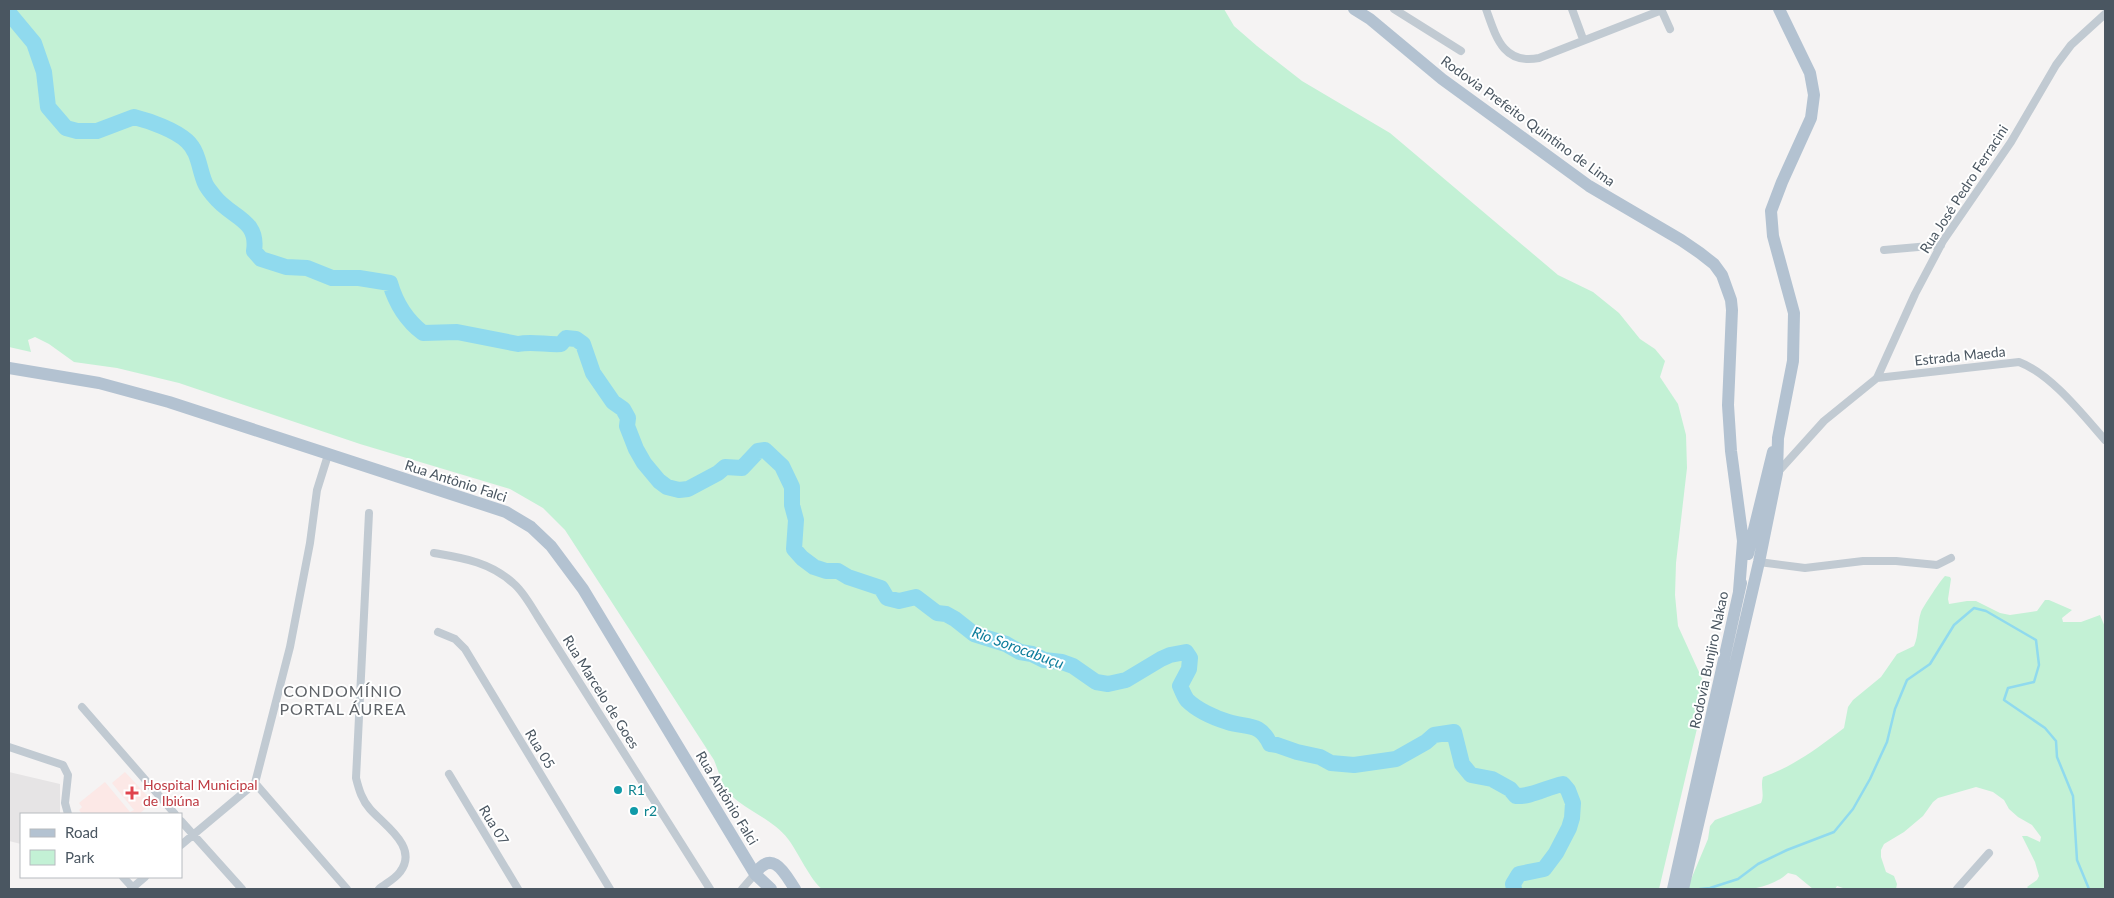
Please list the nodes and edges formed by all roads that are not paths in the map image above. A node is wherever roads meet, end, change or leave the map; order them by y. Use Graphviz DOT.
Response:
graph roads {
  1 [pos="1354,9"];
  2 [pos="1394,9"];
  3 [pos="1486,9"];
  4 [pos="1572,9"];
  5 [pos="1661,9"];
  6 [pos="1779,9"];
  7 [pos="2105,14"];
  8 [pos="1670,30"];
  9 [pos="1583,39"];
  10 [pos="1461,50"];
  11 [pos="1940,245"];
  12 [pos="1884,250"];
  13 [pos="9,368"];
  14 [pos="1878,378"];
  15 [pos="1778,438"];
  16 [pos="2105,440"];
  17 [pos="328,455"];
  18 [pos="1777,473"];
  19 [pos="1738,494"];
  20 [pos="368,513"];
  21 [pos="1753,535"];
  22 [pos="434,554"];
  23 [pos="1952,558"];
  24 [pos="1759,562"];
  25 [pos="1739,591"];
  26 [pos="438,632"];
  27 [pos="1743,632"];
  28 [pos="82,707"];
  29 [pos="9,747"];
  30 [pos="449,774"];
  31 [pos="255,783"];
  32 [pos="68,813"];
  33 [pos="174,813"];
  34 [pos="182,822"];
  35 [pos="193,835"];
  36 [pos="182,844"];
  37 [pos="1989,853"];
  38 [pos="756,874"];
  39 [pos="124,878"];
  40 [pos="144,878"];
  41 [pos="132,889"];
  42 [pos="242,889"];
  43 [pos="347,889"];
  44 [pos="378,889"];
  45 [pos="518,889"];
  46 [pos="610,889"];
  47 [pos="710,889"];
  48 [pos="742,889"];
  49 [pos="771,889"];
  50 [pos="795,889"];
  51 [pos="1673,889"];
  52 [pos="1683,889"];
  53 [pos="1957,889"];
  1 -- 19 [label="main road, Rodovia Prefeito Quintino de Lima"];
  2 -- 10 [label="street"];
  3 -- 9 [label="street"];
  4 -- 9 [label="street"];
  5 -- 8 [label="street"];
  5 -- 9 [label="street"];
  6 -- 15 [label="main road, Rodovia Bunjiro Nakao"];
  7 -- 11 [label="street, Rua José Pedro Ferracini"];
  11 -- 12 [label="street"];
  11 -- 14 [label="street, Rua José Pedro Ferracini"];
  13 -- 17 [label="main road, Rua Antônio Falci"];
  14 -- 16 [label="street, Estrada Maeda"];
  14 -- 18 [label="street, Rua José Pedro Ferracini"];
  15 -- 18 [label="main road, Rodovia Bunjiro Nakao"];
  15 -- 21 [label="main road, Rodovia Bunjiro Nakao"];
  17 -- 31 [label="street"];
  17 -- 38 [label="main road, Rua Antônio Falci"];
  18 -- 24 [label="main road, Rodovia Bunjiro Nakao"];
  19 -- 21 [label="main road"];
  19 -- 25 [label="main road, Rodovia Prefeito Quintino de Lima"];
  20 -- 44 [label="street"];
  21 -- 25 [label="main road, Rodovia Bunjiro Nakao"];
  21 -- 27 [label="main road"];
  22 -- 47 [label="street, Rua Marcelo de Goes"];
  23 -- 24 [label="street"];
  24 -- 27 [label="main road, Rodovia Bunjiro Nakao"];
  25 -- 51 [label="main road, Rodovia Bunjiro Nakao"];
  26 -- 46 [label="street, Rua 05"];
  27 -- 52 [label="main road, Rodovia Bunjiro Nakao"];
  28 -- 33 [label="street"];
  29 -- 32 [label="street"];
  30 -- 45 [label="street, Rua 07"];
  31 -- 35 [label="street"];
  31 -- 43 [label="street"];
  34 -- 35 [label="street"];
  35 -- 36 [label="street"];
  35 -- 42 [label="street"];
  37 -- 53 [label="street"];
  38 -- 48 [label="street"];
  38 -- 49 [label="main road, Rua Antônio Falci"];
  38 -- 50 [label="main road"];
  39 -- 41 [label="street"];
  40 -- 41 [label="street"];
}
